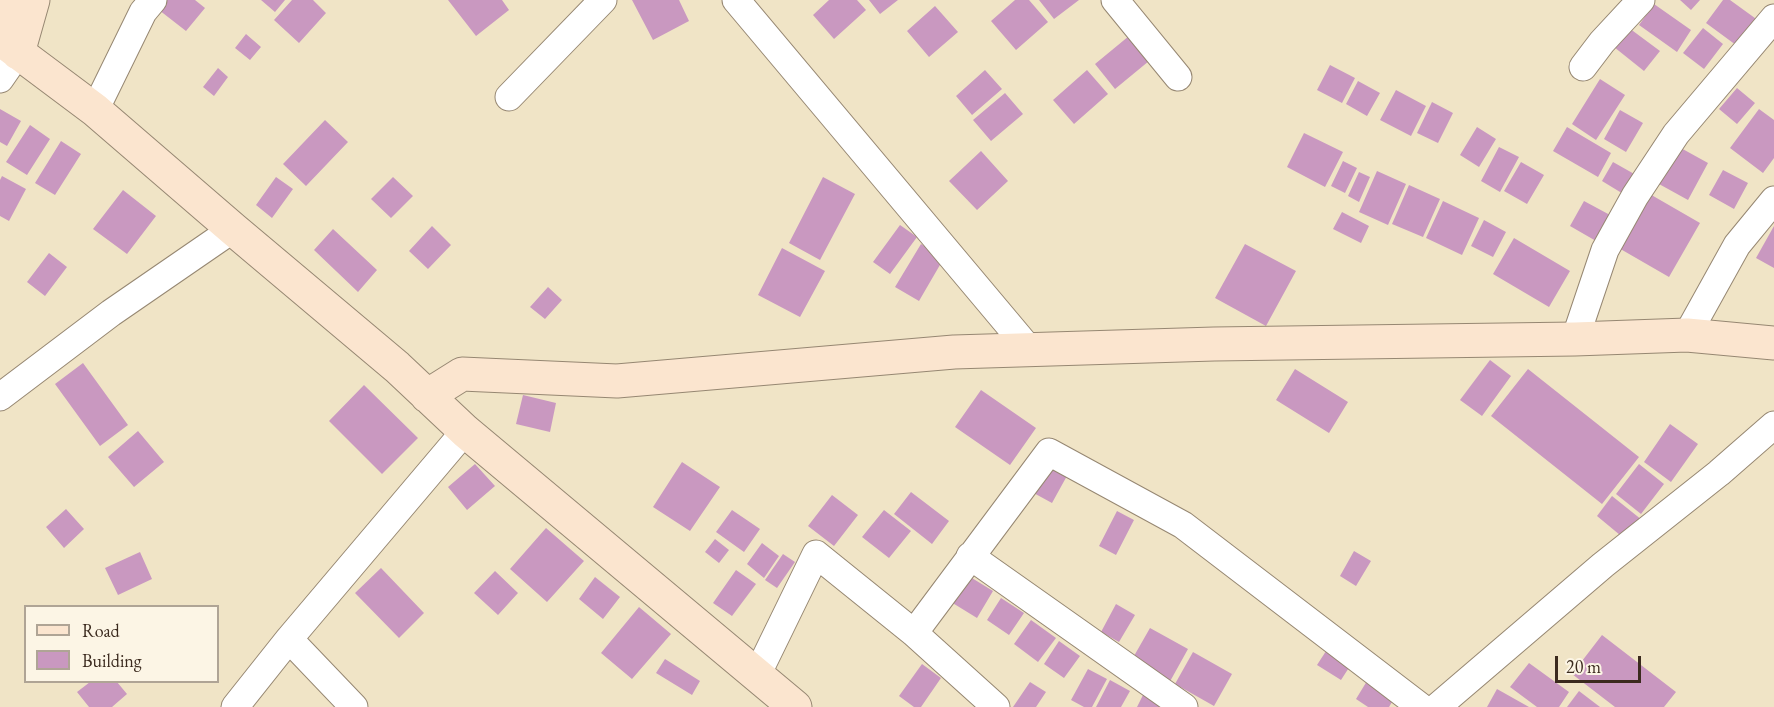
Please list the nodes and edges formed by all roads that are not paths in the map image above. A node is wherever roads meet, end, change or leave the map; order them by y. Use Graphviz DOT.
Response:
graph roads {
  1 [pos="16,0"];
  2 [pos="33,0"];
  3 [pos="153,0"];
  4 [pos="603,0"];
  5 [pos="736,0"];
  6 [pos="1115,0"];
  7 [pos="1641,0"];
  8 [pos="0,12"];
  9 [pos="1774,18"];
  10 [pos="6,57"];
  11 [pos="1583,67"];
  12 [pos="1178,76"];
  13 [pos="509,98"];
  14 [pos="95,110"];
  15 [pos="1774,200"];
  16 [pos="233,229"];
  17 [pos="1687,335"];
  18 [pos="1575,339"];
  19 [pos="1774,343"];
  20 [pos="1029,350"];
  21 [pos="427,396"];
  22 [pos="0,397"];
  23 [pos="1774,425"];
  24 [pos="465,431"];
  25 [pos="970,556"];
  26 [pos="914,633"];
  27 [pos="289,639"];
  28 [pos="758,675"];
  29 [pos="235,707"];
  30 [pos="354,707"];
  31 [pos="795,707"];
  32 [pos="996,707"];
  33 [pos="1184,707"];
  34 [pos="1421,707"];
  35 [pos="1437,707"];
  1 -- 8 [label="street"];
  2 -- 10 [label="street"];
  3 -- 14 [label="street"];
  4 -- 13 [label="street"];
  5 -- 20 [label="street"];
  6 -- 12 [label="street"];
  7 -- 11 [label="street"];
  9 -- 18 [label="street"];
  10 -- 14 [label="street"];
  14 -- 16 [label="street"];
  15 -- 17 [label="street"];
  16 -- 21 [label="street"];
  16 -- 22 [label="street"];
  17 -- 18 [label="street"];
  17 -- 19 [label="street"];
  18 -- 20 [label="street"];
  20 -- 21 [label="street"];
  21 -- 24 [label="street"];
  23 -- 35 [label="street"];
  24 -- 27 [label="street"];
  24 -- 28 [label="street"];
  25 -- 26 [label="street"];
  25 -- 33 [label="street"];
  25 -- 34 [label="street"];
  26 -- 28 [label="street"];
  26 -- 32 [label="street"];
  27 -- 29 [label="street"];
  27 -- 30 [label="street"];
  28 -- 31 [label="street"];
}
